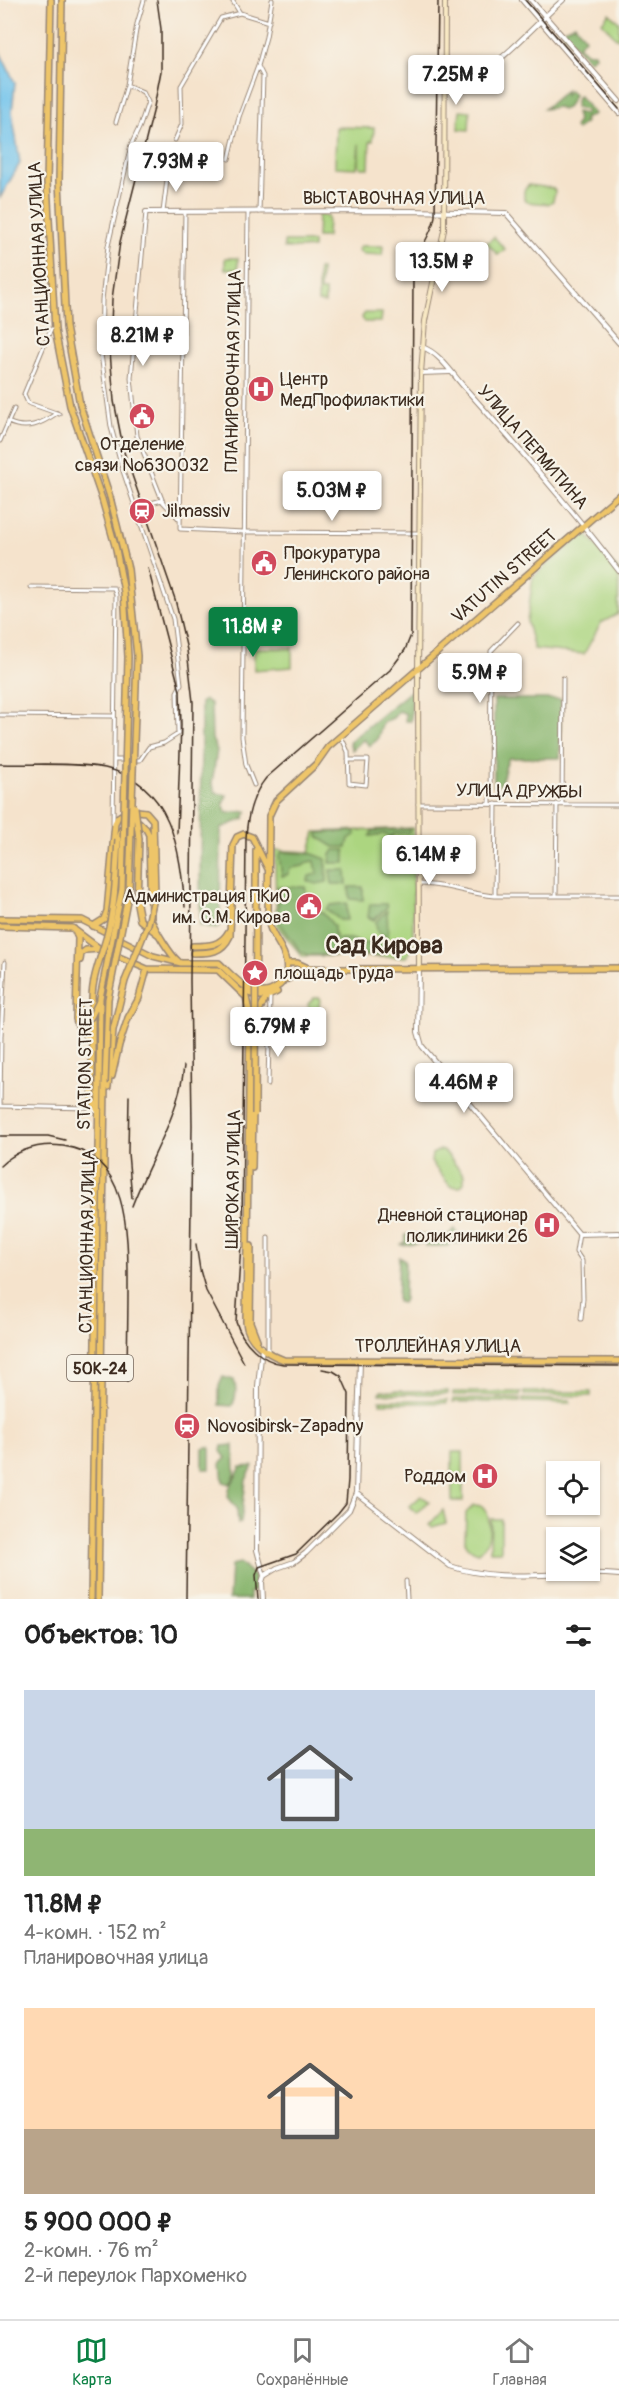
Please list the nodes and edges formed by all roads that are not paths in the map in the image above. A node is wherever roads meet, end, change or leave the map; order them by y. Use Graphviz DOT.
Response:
graph roads {
  1 [pos="51,0"];
  2 [pos="62,0"];
  3 [pos="144,0"];
  4 [pos="232,0"];
  5 [pos="272,0"];
  6 [pos="445,0"];
  7 [pos="522,0"];
  8 [pos="531,0"];
  9 [pos="563,0"];
  10 [pos="240,13"];
  11 [pos="545,16"];
  12 [pos="540,20"];
  13 [pos="269,22"];
  14 [pos="258,66"];
  15 [pos="127,85"];
  16 [pos="445,90"];
  17 [pos="619,101"];
  18 [pos="619,113"];
  19 [pos="116,122"];
  20 [pos="175,140"];
  21 [pos="229,159"];
  22 [pos="168,172"];
  23 [pos="146,212"];
  24 [pos="163,212"];
  25 [pos="185,212"];
  26 [pos="248,212"];
  27 [pos="259,212"];
  28 [pos="445,212"];
  29 [pos="51,329"];
  30 [pos="619,343"];
  31 [pos="422,347"];
  32 [pos="450,372"];
  33 [pos="421,373"];
  34 [pos="14,409"];
  35 [pos="8,422"];
  36 [pos="0,441"];
  37 [pos="619,495"];
  38 [pos="162,500"];
  39 [pos="151,503"];
  40 [pos="180,520"];
  41 [pos="584,526"];
  42 [pos="244,532"];
  43 [pos="420,533"];
  44 [pos="619,571"];
  45 [pos="31,587"];
  46 [pos="518,623"];
  47 [pos="418,669"];
  48 [pos="563,678"];
  49 [pos="0,715"];
  50 [pos="114,716"];
  51 [pos="341,736"];
  52 [pos="114,760"];
  53 [pos="348,760"];
  54 [pos="254,786"];
  55 [pos="132,794"];
  56 [pos="418,804"];
  57 [pos="490,804"];
  58 [pos="496,804"];
  59 [pos="559,805"];
  60 [pos="619,805"];
  61 [pos="113,831"];
  62 [pos="256,848"];
  63 [pos="269,873"];
  64 [pos="418,884"];
  65 [pos="495,896"];
  66 [pos="556,896"];
  67 [pos="619,896"];
  68 [pos="0,919"];
  69 [pos="231,923"];
  70 [pos="0,926"];
  71 [pos="91,926"];
  72 [pos="73,929"];
  73 [pos="163,937"];
  74 [pos="194,946"];
  75 [pos="100,950"];
  76 [pos="193,953"];
  77 [pos="5,962"];
  78 [pos="288,962"];
  79 [pos="179,963"];
  80 [pos="308,968"];
  81 [pos="419,968"];
  82 [pos="619,968"];
  83 [pos="147,969"];
  84 [pos="288,979"];
  85 [pos="237,987"];
  86 [pos="268,996"];
  87 [pos="100,998"];
  88 [pos="92,1047"];
  89 [pos="102,1084"];
  90 [pos="268,1085"];
  91 [pos="108,1095"];
  92 [pos="98,1113"];
  93 [pos="252,1128"];
  94 [pos="101,1136"];
  95 [pos="619,1233"];
  96 [pos="579,1234"];
  97 [pos="268,1238"];
  98 [pos="581,1319"];
  99 [pos="262,1346"];
  100 [pos="268,1351"];
  101 [pos="360,1361"];
  102 [pos="619,1361"];
  103 [pos="356,1492"];
  104 [pos="619,1575"];
  105 [pos="264,1576"];
  106 [pos="406,1581"];
  107 [pos="91,1599"];
  108 [pos="98,1599"];
  109 [pos="263,1599"];
  110 [pos="407,1599"];
  1 -- 87 [label="main road, STATION STREET, bridge"];
  2 -- 55 [label="main road, STATION STREET, bridge"];
  3 -- 15 [label="street"];
  4 -- 10 [label="street"];
  5 -- 13 [label="street"];
  6 -- 16 [label="main road"];
  7 -- 12 [label="street"];
  8 -- 11 [label="street"];
  9 -- 11 [label="street"];
  10 -- 13 [label="street"];
  10 -- 20 [label="street"];
  11 -- 12 [label="street"];
  11 -- 17 [label="street"];
  12 -- 16 [label="street"];
  12 -- 18 [label="street"];
  13 -- 14 [label="street"];
  14 -- 21 [label="street"];
  14 -- 27 [label="street"];
  15 -- 19 [label="street"];
  15 -- 52 [label="street"];
  16 -- 28 [label="main road"];
  22 -- 24 [label="street"];
  23 -- 24 [label="street, ВЫСТАВОЧНАЯ УЛИЦА"];
  23 -- 38 [label="street"];
  24 -- 25 [label="street, ВЫСТАВОЧНАЯ УЛИЦА"];
  25 -- 26 [label="street, ВЫСТАВОЧНАЯ УЛИЦА"];
  25 -- 40 [label="street"];
  26 -- 27 [label="street, ВЫСТАВОЧНАЯ УЛИЦА"];
  26 -- 42 [label="street, ПЛАНИРОВОЧНАЯ УЛИЦА"];
  27 -- 28 [label="street, ВЫСТАВОЧНАЯ УЛИЦА"];
  28 -- 30 [label="street, ВЫСТАВОЧНАЯ УЛИЦА"];
  28 -- 31 [label="main road"];
  29 -- 35 [label="street"];
  31 -- 32 [label="street, УЛИЦА ПЕРМИТИНА"];
  31 -- 33 [label="main road"];
  32 -- 33 [label="street"];
  32 -- 41 [label="street, УЛИЦА ПЕРМИТИНА"];
  33 -- 43 [label="main road"];
  34 -- 35 [label="street"];
  35 -- 36 [label="street"];
  37 -- 41 [label="main road, VATUTIN STREET"];
  38 -- 39 [label="street"];
  38 -- 40 [label="street"];
  40 -- 42 [label="street"];
  41 -- 44 [label="street, УЛИЦА ПЕРМИТИНА"];
  41 -- 47 [label="main road, VATUTIN STREET"];
  42 -- 43 [label="street"];
  42 -- 54 [label="street, ПЛАНИРОВОЧНАЯ УЛИЦА"];
  43 -- 47 [label="main road"];
  45 -- 50 [label="street"];
  46 -- 57 [label="street"];
  47 -- 51 [label="main road, VATUTIN STREET"];
  47 -- 56 [label="main road"];
  48 -- 59 [label="street"];
  49 -- 50 [label="street"];
  50 -- 52 [label="street"];
  51 -- 53 [label="street"];
  51 -- 63 [label="main road, VATUTIN STREET"];
  52 -- 61 [label="street"];
  53 -- 53 [label="street"];
  55 -- 73 [label="main road, bridge"];
  55 -- 89 [label="main road, STATION STREET, bridge"];
  56 -- 57 [label="street, УЛИЦА ДРУЖБЫ"];
  56 -- 64 [label="main road"];
  57 -- 58 [label="street, УЛИЦА ДРУЖБЫ"];
  58 -- 59 [label="street, УЛИЦА ДРУЖБЫ"];
  58 -- 65 [label="street"];
  59 -- 60 [label="street, УЛИЦА ДРУЖБЫ"];
  59 -- 66 [label="street"];
  61 -- 71 [label="main road"];
  61 -- 91 [label="main road, bridge"];
  62 -- 63 [label="main road"];
  62 -- 69 [label="main road"];
  62 -- 93 [label="main road, bridge"];
  63 -- 78 [label="main road"];
  64 -- 65 [label="street"];
  64 -- 81 [label="main road"];
  65 -- 66 [label="street"];
  66 -- 67 [label="street"];
  68 -- 71 [label="main road"];
  69 -- 74 [label="main road"];
  69 -- 76 [label="main road"];
  70 -- 72 [label="main road"];
  71 -- 79 [label="main road"];
  72 -- 75 [label="main road"];
  72 -- 88 [label="main road"];
  73 -- 79 [label="main road"];
  73 -- 88 [label="main road, bridge"];
  75 -- 83 [label="main road"];
  75 -- 87 [label="main road, bridge"];
  77 -- 92 [label="street"];
  78 -- 79 [label="main road"];
  78 -- 80 [label="main road"];
  78 -- 84 [label="main road"];
  80 -- 81 [label="main road"];
  80 -- 84 [label="main road"];
  81 -- 82 [label="main road"];
  81 -- 96 [label="street"];
  83 -- 85 [label="main road"];
  83 -- 91 [label="main road, 50К-24"];
  84 -- 86 [label="main road"];
  85 -- 86 [label="main road"];
  85 -- 99 [label="main road, ШИРОКАЯ УЛИЦА"];
  86 -- 90 [label="street"];
  86 -- 93 [label="main road, ШИРОКАЯ УЛИЦА"];
  87 -- 89 [label="main road, STATION STREET, bridge"];
  88 -- 92 [label="main road, 50К-24"];
  89 -- 92 [label="main road, STATION STREET"];
  89 -- 94 [label="main road, STATION STREET"];
  91 -- 94 [label="main road, 50К-24"];
  92 -- 94 [label="main road, STATION STREET / 50К-24"];
  93 -- 99 [label="main road, ШИРОКАЯ УЛИЦА"];
  94 -- 107 [label="main road, STATION STREET / 50К-24"];
  94 -- 108 [label="main road, СТАНЦИОННАЯ УЛИЦА / 50К-24"];
  95 -- 96 [label="street"];
  96 -- 98 [label="street"];
  97 -- 100 [label="street"];
  99 -- 100 [label="main road, ТРОЛЛЕЙНАЯ УЛИЦА"];
  99 -- 105 [label="street"];
  100 -- 101 [label="main road, ТРОЛЛЕЙНАЯ УЛИЦА"];
  101 -- 102 [label="main road, ТРОЛЛЕЙНАЯ УЛИЦА"];
  101 -- 103 [label="street"];
  103 -- 104 [label="street"];
  103 -- 105 [label="street"];
  105 -- 109 [label="street"];
  106 -- 110 [label="street"];
}
